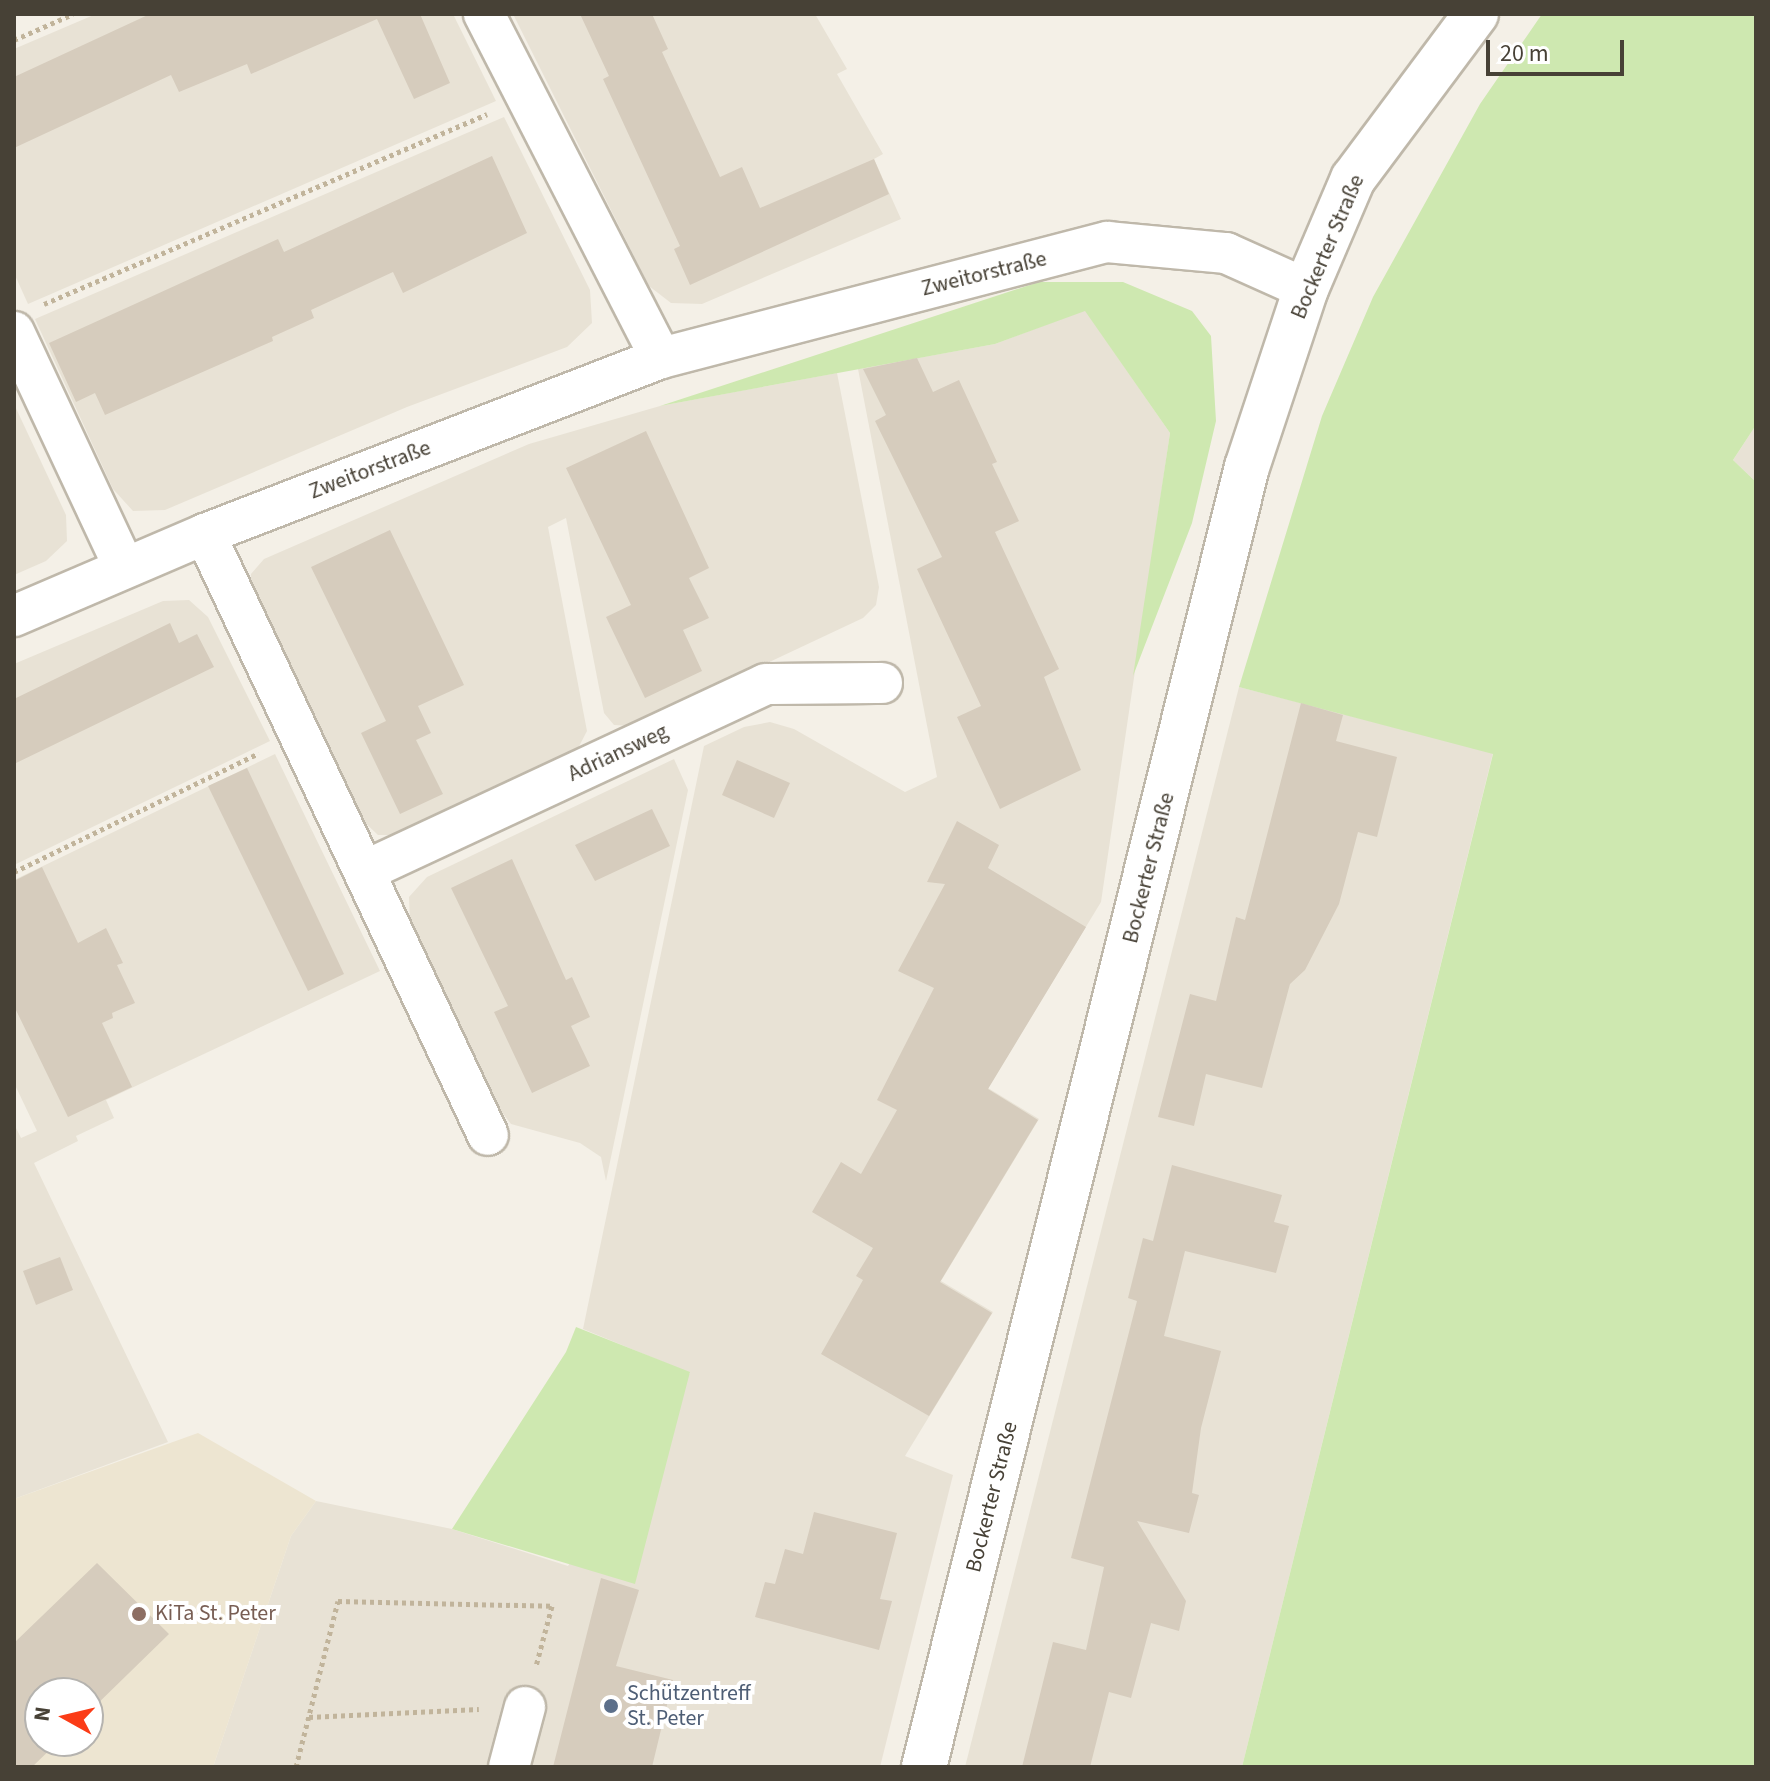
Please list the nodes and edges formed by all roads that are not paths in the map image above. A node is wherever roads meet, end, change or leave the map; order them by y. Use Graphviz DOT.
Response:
graph roads {
  1 [pos="484,14"];
  2 [pos="1476,14"];
  3 [pos="1306,289"];
  4 [pos="14,332"];
  5 [pos="661,358"];
  6 [pos="205,534"];
  7 [pos="124,567"];
  8 [pos="14,616"];
  9 [pos="882,683"];
  10 [pos="365,871"];
  11 [pos="488,1135"];
  12 [pos="525,1707"];
  13 [pos="509,1767"];
  14 [pos="924,1767"];
  1 -- 5 [label="street"];
  2 -- 3 [label="street, Bockerter Straße"];
  3 -- 5 [label="street, Zweitorstraße"];
  3 -- 14 [label="street, Bockerter Straße"];
  4 -- 7 [label="street"];
  5 -- 6 [label="street, Zweitorstraße"];
  6 -- 7 [label="street, Zweitorstraße"];
  6 -- 10 [label="street"];
  7 -- 8 [label="street, Zweitorstraße"];
  9 -- 10 [label="street, Adriansweg"];
  10 -- 11 [label="street"];
  12 -- 13 [label="street"];
}
